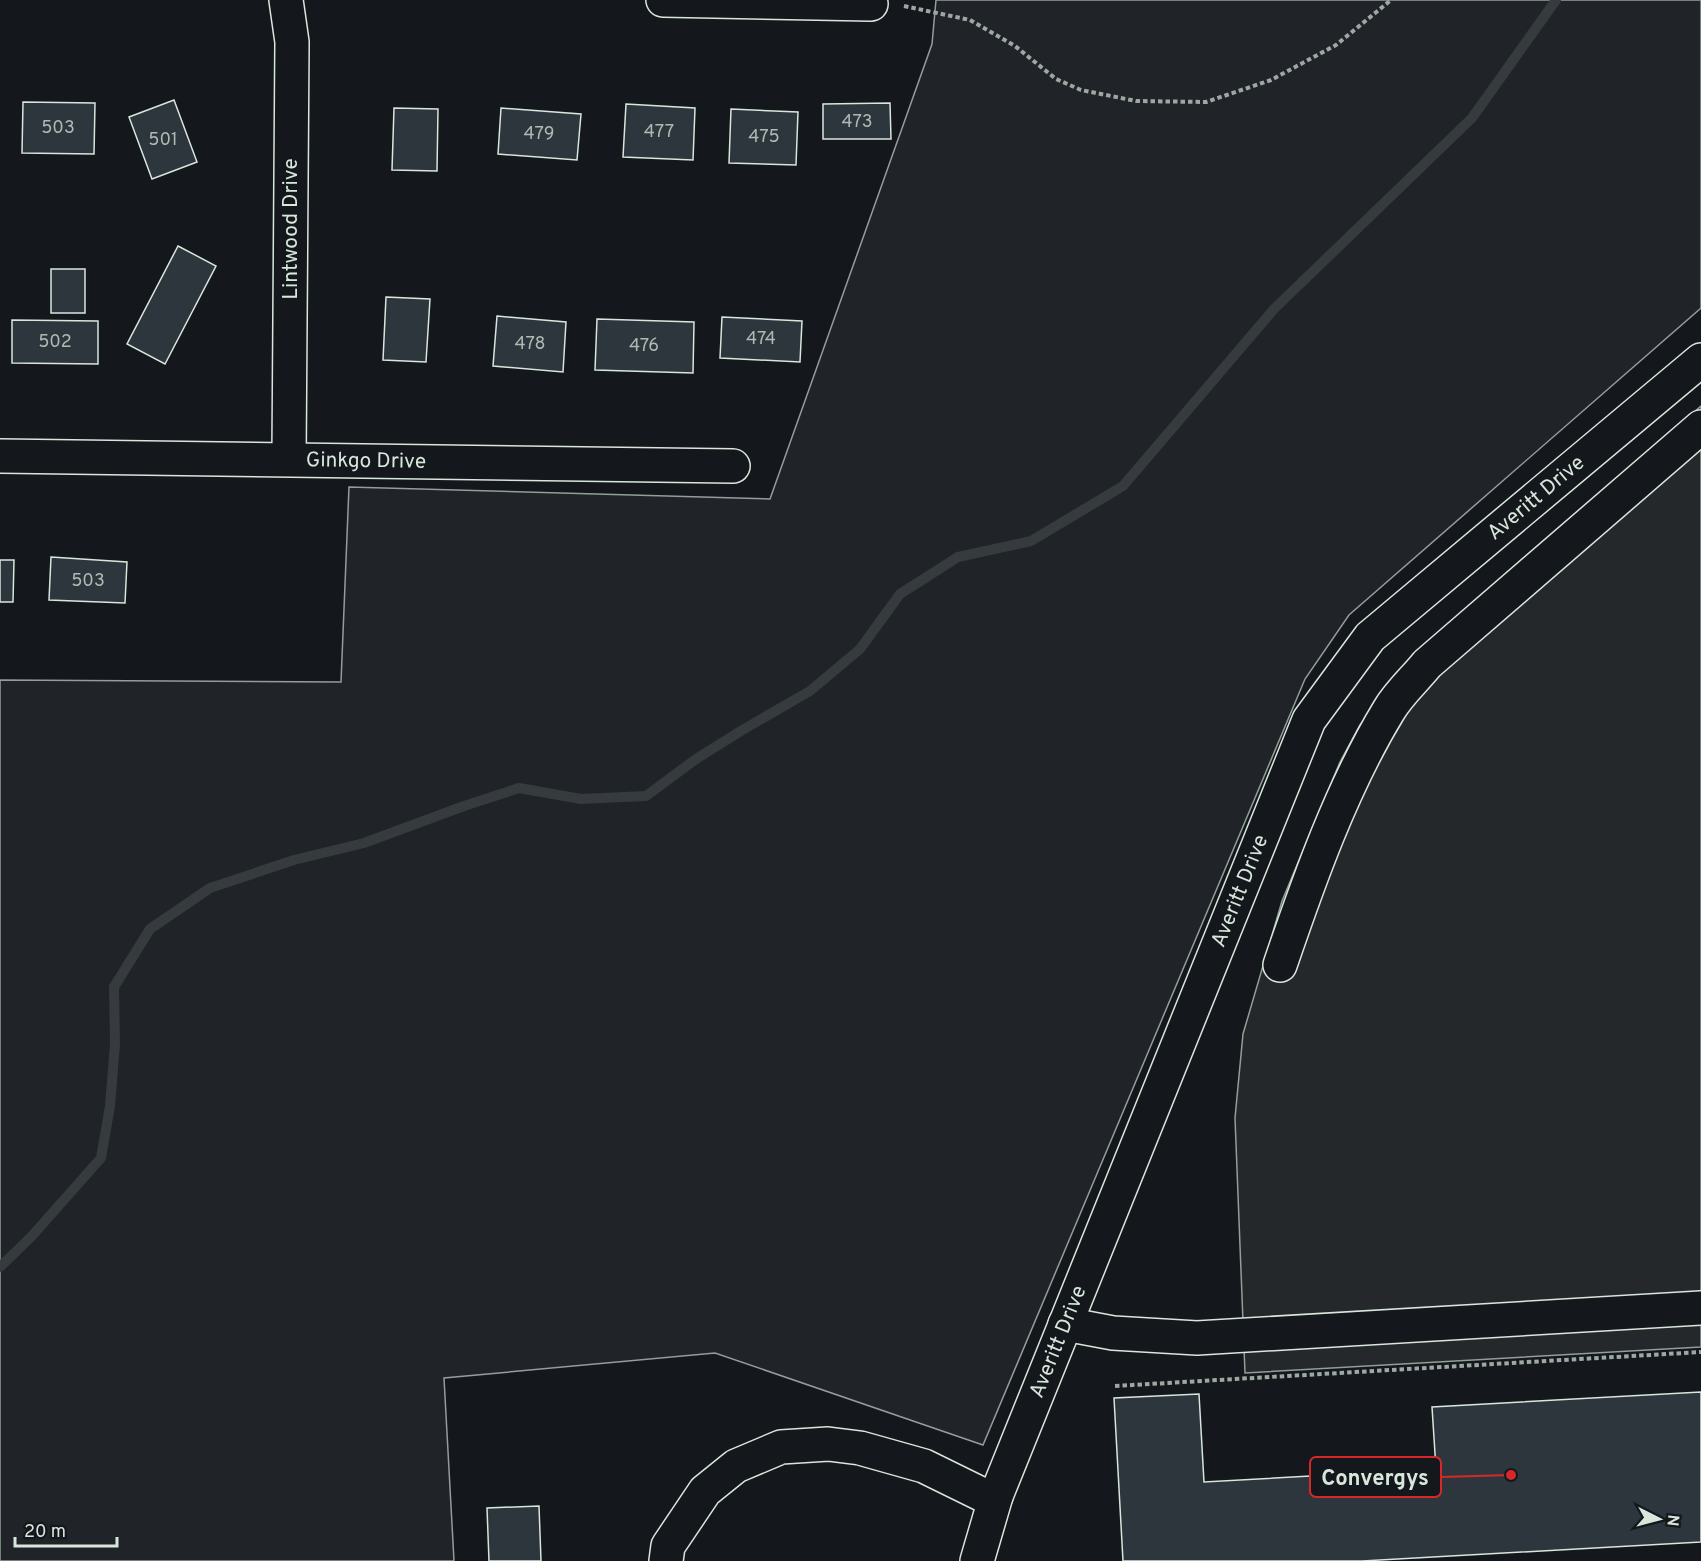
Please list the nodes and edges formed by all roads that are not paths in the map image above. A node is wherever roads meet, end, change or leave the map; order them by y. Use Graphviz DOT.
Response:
graph roads {
  1 [pos="286,0"];
  2 [pos="663,0"];
  3 [pos="871,4"];
  4 [pos="1701,360"];
  5 [pos="1701,427"];
  6 [pos="0,456"];
  7 [pos="289,459"];
  8 [pos="733,466"];
  9 [pos="1280,965"];
  10 [pos="1701,1308"];
  11 [pos="1065,1324"];
  12 [pos="996,1496"];
  13 [pos="666,1561"];
  14 [pos="977,1561"];
  1 -- 7 [label="street, Lintwood Drive"];
  2 -- 3 [label="street"];
  4 -- 11 [label="street, Averitt Drive"];
  5 -- 9 [label="street"];
  6 -- 7 [label="street, Ginkgo Drive"];
  7 -- 8 [label="street, Ginkgo Drive"];
  10 -- 11 [label="street"];
  11 -- 12 [label="street, Averitt Drive"];
  12 -- 13 [label="street"];
  12 -- 14 [label="street, Averitt Drive"];
}
